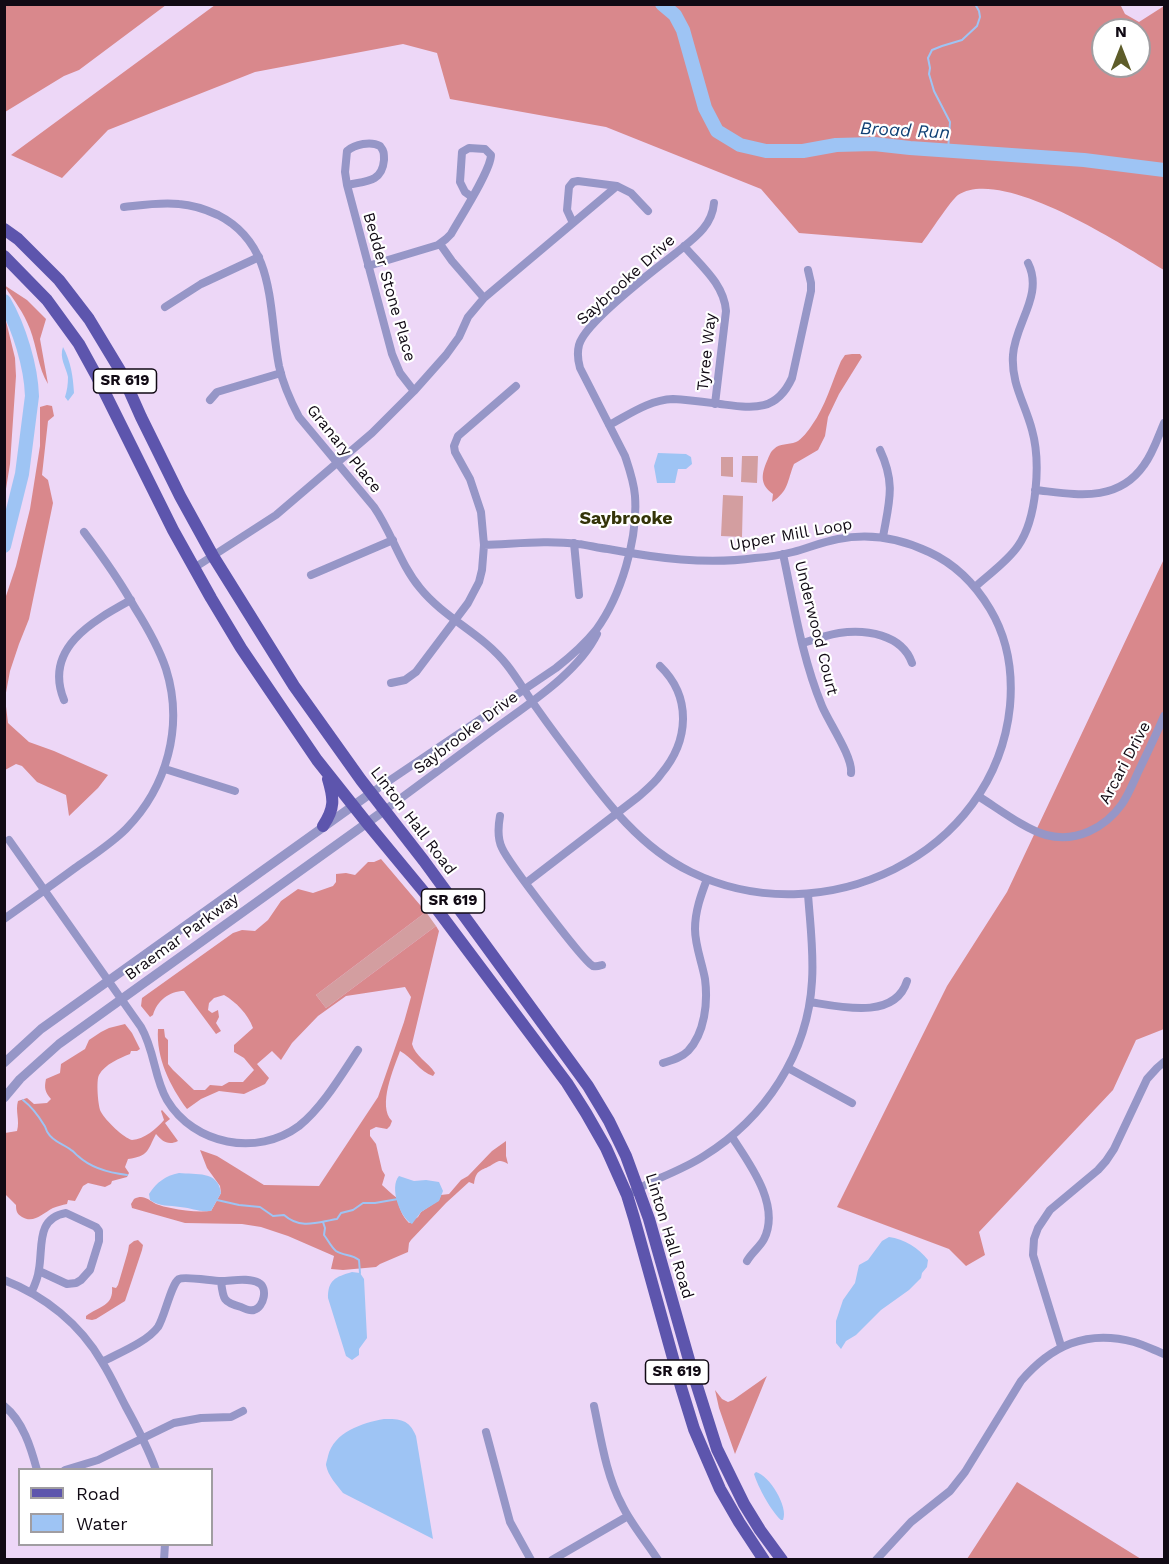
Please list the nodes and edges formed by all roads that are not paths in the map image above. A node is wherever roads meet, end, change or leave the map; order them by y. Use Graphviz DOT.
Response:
graph roads {
  1 [pos="346,186"];
  2 [pos="617,186"];
  3 [pos="472,197"];
  4 [pos="714,203"];
  5 [pos="124,207"];
  6 [pos="648,211"];
  7 [pos="573,223"];
  8 [pos="4,229"];
  9 [pos="440,244"];
  10 [pos="684,246"];
  11 [pos="4,256"];
  12 [pos="259,257"];
  13 [pos="1028,263"];
  14 [pos="368,266"];
  15 [pos="808,270"];
  16 [pos="483,298"];
  17 [pos="165,307"];
  18 [pos="281,373"];
  19 [pos="516,386"];
  20 [pos="414,391"];
  21 [pos="210,400"];
  22 [pos="715,404"];
  23 [pos="1164,423"];
  24 [pos="609,425"];
  25 [pos="880,450"];
  26 [pos="337,464"];
  27 [pos="1035,490"];
  28 [pos="84,532"];
  29 [pos="883,537"];
  30 [pos="393,540"];
  31 [pos="574,543"];
  32 [pos="484,545"];
  33 [pos="629,553"];
  34 [pos="783,554"];
  35 [pos="213,556"];
  36 [pos="194,568"];
  37 [pos="311,575"];
  38 [pos="975,587"];
  39 [pos="579,595"];
  40 [pos="131,600"];
  41 [pos="603,619"];
  42 [pos="454,621"];
  43 [pos="803,643"];
  44 [pos="912,663"];
  45 [pos="660,666"];
  46 [pos="391,683"];
  47 [pos="524,690"];
  48 [pos="64,700"];
  49 [pos="532,701"];
  50 [pos="1164,716"];
  51 [pos="165,769"];
  52 [pos="327,772"];
  53 [pos="851,773"];
  54 [pos="235,791"];
  55 [pos="371,793"];
  56 [pos="978,796"];
  57 [pos="353,806"];
  58 [pos="385,810"];
  59 [pos="617,814"];
  60 [pos="500,816"];
  61 [pos="367,823"];
  62 [pos="323,826"];
  63 [pos="9,840"];
  64 [pos="707,879"];
  65 [pos="526,883"];
  66 [pos="45,890"];
  67 [pos="808,894"];
  68 [pos="4,919"];
  69 [pos="602,965"];
  70 [pos="108,980"];
  71 [pos="907,981"];
  72 [pos="122,998"];
  73 [pos="810,1002"];
  74 [pos="358,1050"];
  75 [pos="1164,1062"];
  76 [pos="4,1063"];
  77 [pos="663,1063"];
  78 [pos="788,1068"];
  79 [pos="4,1098"];
  80 [pos="852,1103"];
  81 [pos="732,1137"];
  82 [pos="639,1189"];
  83 [pos="627,1195"];
  84 [pos="747,1261"];
  85 [pos="39,1270"];
  86 [pos="4,1280"];
  87 [pos="221,1281"];
  88 [pos="31,1293"];
  89 [pos="1061,1346"];
  90 [pos="1164,1354"];
  91 [pos="102,1362"];
  92 [pos="4,1406"];
  93 [pos="594,1406"];
  94 [pos="243,1411"];
  95 [pos="486,1432"];
  96 [pos="143,1440"];
  97 [pos="36,1468"];
  98 [pos="72,1468"];
  99 [pos="155,1468"];
  100 [pos="627,1516"];
  101 [pos="531,1560"];
  102 [pos="552,1560"];
  103 [pos="658,1560"];
  104 [pos="764,1560"];
  105 [pos="782,1560"];
  106 [pos="876,1560"];
  1 -- 1 [label="street, Bedder Stone Place"];
  1 -- 14 [label="street, Bedder Stone Place"];
  2 -- 6 [label="street"];
  2 -- 7 [label="street"];
  2 -- 7 [label="street"];
  3 -- 3 [label="street"];
  3 -- 9 [label="street"];
  4 -- 10 [label="street, Saybrooke Drive"];
  5 -- 12 [label="street, Granary Place"];
  7 -- 16 [label="street"];
  8 -- 35 [label="main road, Linton Hall Road / SR 619"];
  9 -- 14 [label="street"];
  9 -- 16 [label="street"];
  10 -- 22 [label="street, Tyree Way"];
  10 -- 24 [label="street, Saybrooke Drive"];
  11 -- 36 [label="main road, Linton Hall Road / SR 619"];
  12 -- 17 [label="street"];
  12 -- 18 [label="street, Granary Place"];
  13 -- 27 [label="street"];
  14 -- 20 [label="street, Bedder Stone Place"];
  15 -- 22 [label="street"];
  16 -- 20 [label="street"];
  18 -- 21 [label="street"];
  18 -- 26 [label="street, Granary Place"];
  19 -- 32 [label="street"];
  20 -- 26 [label="street"];
  22 -- 24 [label="street"];
  23 -- 27 [label="street"];
  24 -- 33 [label="street, Saybrooke Drive"];
  25 -- 29 [label="street"];
  26 -- 30 [label="street, Granary Place"];
  26 -- 35 [label="street"];
  27 -- 38 [label="street"];
  28 -- 40 [label="street"];
  29 -- 34 [label="street, Upper Mill Loop"];
  29 -- 38 [label="street, Upper Mill Loop"];
  30 -- 37 [label="street"];
  30 -- 42 [label="street, Granary Place"];
  31 -- 32 [label="street, Upper Mill Loop"];
  31 -- 33 [label="street, Upper Mill Loop"];
  31 -- 39 [label="street"];
  32 -- 42 [label="street"];
  33 -- 34 [label="street, Upper Mill Loop"];
  33 -- 41 [label="street, Saybrooke Drive"];
  34 -- 43 [label="street, Underwood Court"];
  35 -- 36 [label="street"];
  35 -- 55 [label="main road, Linton Hall Road / SR 619"];
  36 -- 52 [label="main road, Linton Hall Road / SR 619"];
  38 -- 56 [label="street, Upper Mill Loop"];
  40 -- 48 [label="street"];
  40 -- 51 [label="street"];
  41 -- 47 [label="street, Saybrooke Drive"];
  41 -- 49 [label="street, Saybrooke Drive"];
  42 -- 46 [label="street"];
  42 -- 47 [label="street, Granary Place"];
  43 -- 44 [label="street"];
  43 -- 53 [label="street, Underwood Court"];
  45 -- 59 [label="street"];
  47 -- 49 [label="street, Upper Mill Loop"];
  47 -- 55 [label="street, Saybrooke Drive"];
  49 -- 58 [label="street, Saybrooke Drive"];
  49 -- 59 [label="street, Upper Mill Loop"];
  50 -- 56 [label="street, Arcari Drive"];
  51 -- 54 [label="street"];
  51 -- 66 [label="street"];
  52 -- 57 [label="main road, Linton Hall Road / SR 619"];
  52 -- 62 [label="main road"];
  55 -- 57 [label="street, Braemar Parkway"];
  55 -- 58 [label="main road, Linton Hall Road / SR 619"];
  56 -- 67 [label="street, Upper Mill Loop"];
  57 -- 61 [label="main road, Linton Hall Road / SR 619"];
  57 -- 62 [label="street, Braemar Parkway"];
  58 -- 61 [label="street, Braemar Parkway"];
  58 -- 82 [label="main road, Linton Hall Road / SR 619"];
  59 -- 64 [label="street, Upper Mill Loop"];
  59 -- 65 [label="street"];
  60 -- 65 [label="street"];
  61 -- 72 [label="street, Braemar Parkway"];
  61 -- 83 [label="main road, Linton Hall Road / SR 619"];
  62 -- 70 [label="street, Braemar Parkway"];
  63 -- 66 [label="street"];
  64 -- 67 [label="street, Upper Mill Loop"];
  64 -- 77 [label="street"];
  65 -- 69 [label="street"];
  66 -- 68 [label="street"];
  66 -- 70 [label="street"];
  67 -- 73 [label="street"];
  70 -- 72 [label="street"];
  70 -- 76 [label="street, Braemar Parkway"];
  71 -- 73 [label="street"];
  72 -- 74 [label="street"];
  72 -- 79 [label="street, Braemar Parkway"];
  73 -- 78 [label="street"];
  75 -- 89 [label="street"];
  78 -- 80 [label="street"];
  78 -- 81 [label="street"];
  81 -- 82 [label="street"];
  81 -- 84 [label="street"];
  82 -- 83 [label="street"];
  82 -- 105 [label="main road, Linton Hall Road / SR 619"];
  83 -- 104 [label="main road, Linton Hall Road / SR 619"];
  85 -- 85 [label="street"];
  85 -- 88 [label="street"];
  86 -- 88 [label="street"];
  87 -- 87 [label="street"];
  87 -- 91 [label="street"];
  88 -- 91 [label="street"];
  89 -- 90 [label="street"];
  89 -- 106 [label="street"];
  91 -- 96 [label="street"];
  92 -- 97 [label="street"];
  93 -- 100 [label="street"];
  94 -- 96 [label="street"];
  95 -- 101 [label="street"];
  96 -- 98 [label="street"];
  96 -- 99 [label="street"];
  100 -- 102 [label="street"];
  100 -- 103 [label="street"];
}
